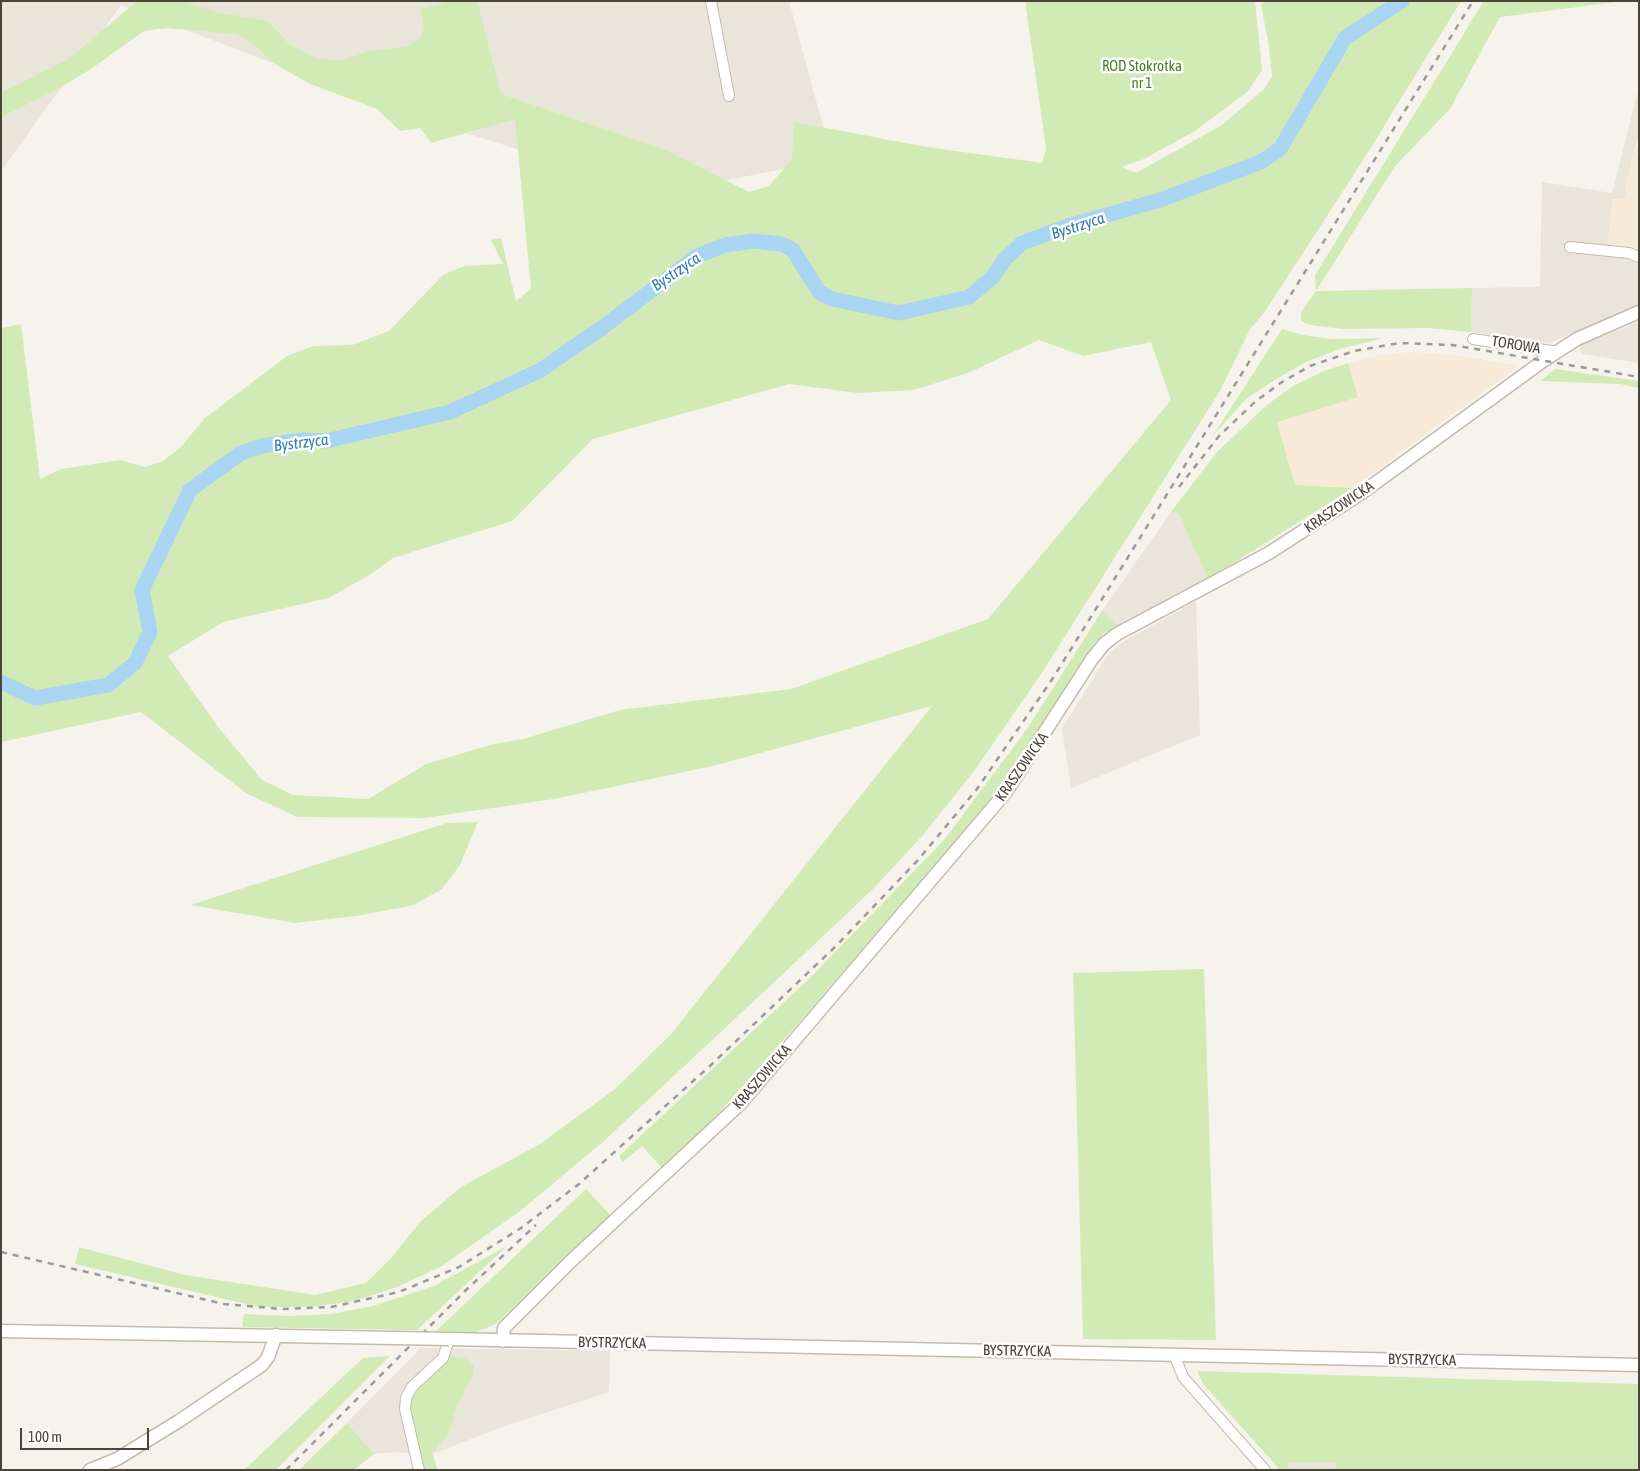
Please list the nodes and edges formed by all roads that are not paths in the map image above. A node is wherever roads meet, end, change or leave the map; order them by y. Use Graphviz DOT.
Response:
graph roads {
  1 [pos="711,1"];
  2 [pos="729,96"];
  3 [pos="1570,247"];
  4 [pos="1639,257"];
  5 [pos="1639,312"];
  6 [pos="1474,339"];
  7 [pos="1558,352"];
  8 [pos="1,1331"];
  9 [pos="276,1335"];
  10 [pos="449,1339"];
  11 [pos="503,1341"];
  12 [pos="1174,1354"];
  13 [pos="1639,1364"];
  14 [pos="90,1470"];
  15 [pos="419,1470"];
  16 [pos="1265,1470"];
  1 -- 2 [label="street"];
  3 -- 4 [label="street"];
  5 -- 7 [label="street, KRASZOWICKA"];
  6 -- 7 [label="street, TOROWA"];
  7 -- 11 [label="street, KRASZOWICKA"];
  8 -- 9 [label="street, BYSTRZYCKA"];
  9 -- 10 [label="street, BYSTRZYCKA, bridge"];
  9 -- 14 [label="street"];
  10 -- 11 [label="street, BYSTRZYCKA"];
  10 -- 15 [label="street"];
  11 -- 12 [label="street, BYSTRZYCKA"];
  12 -- 13 [label="street, BYSTRZYCKA"];
  12 -- 16 [label="street"];
}
